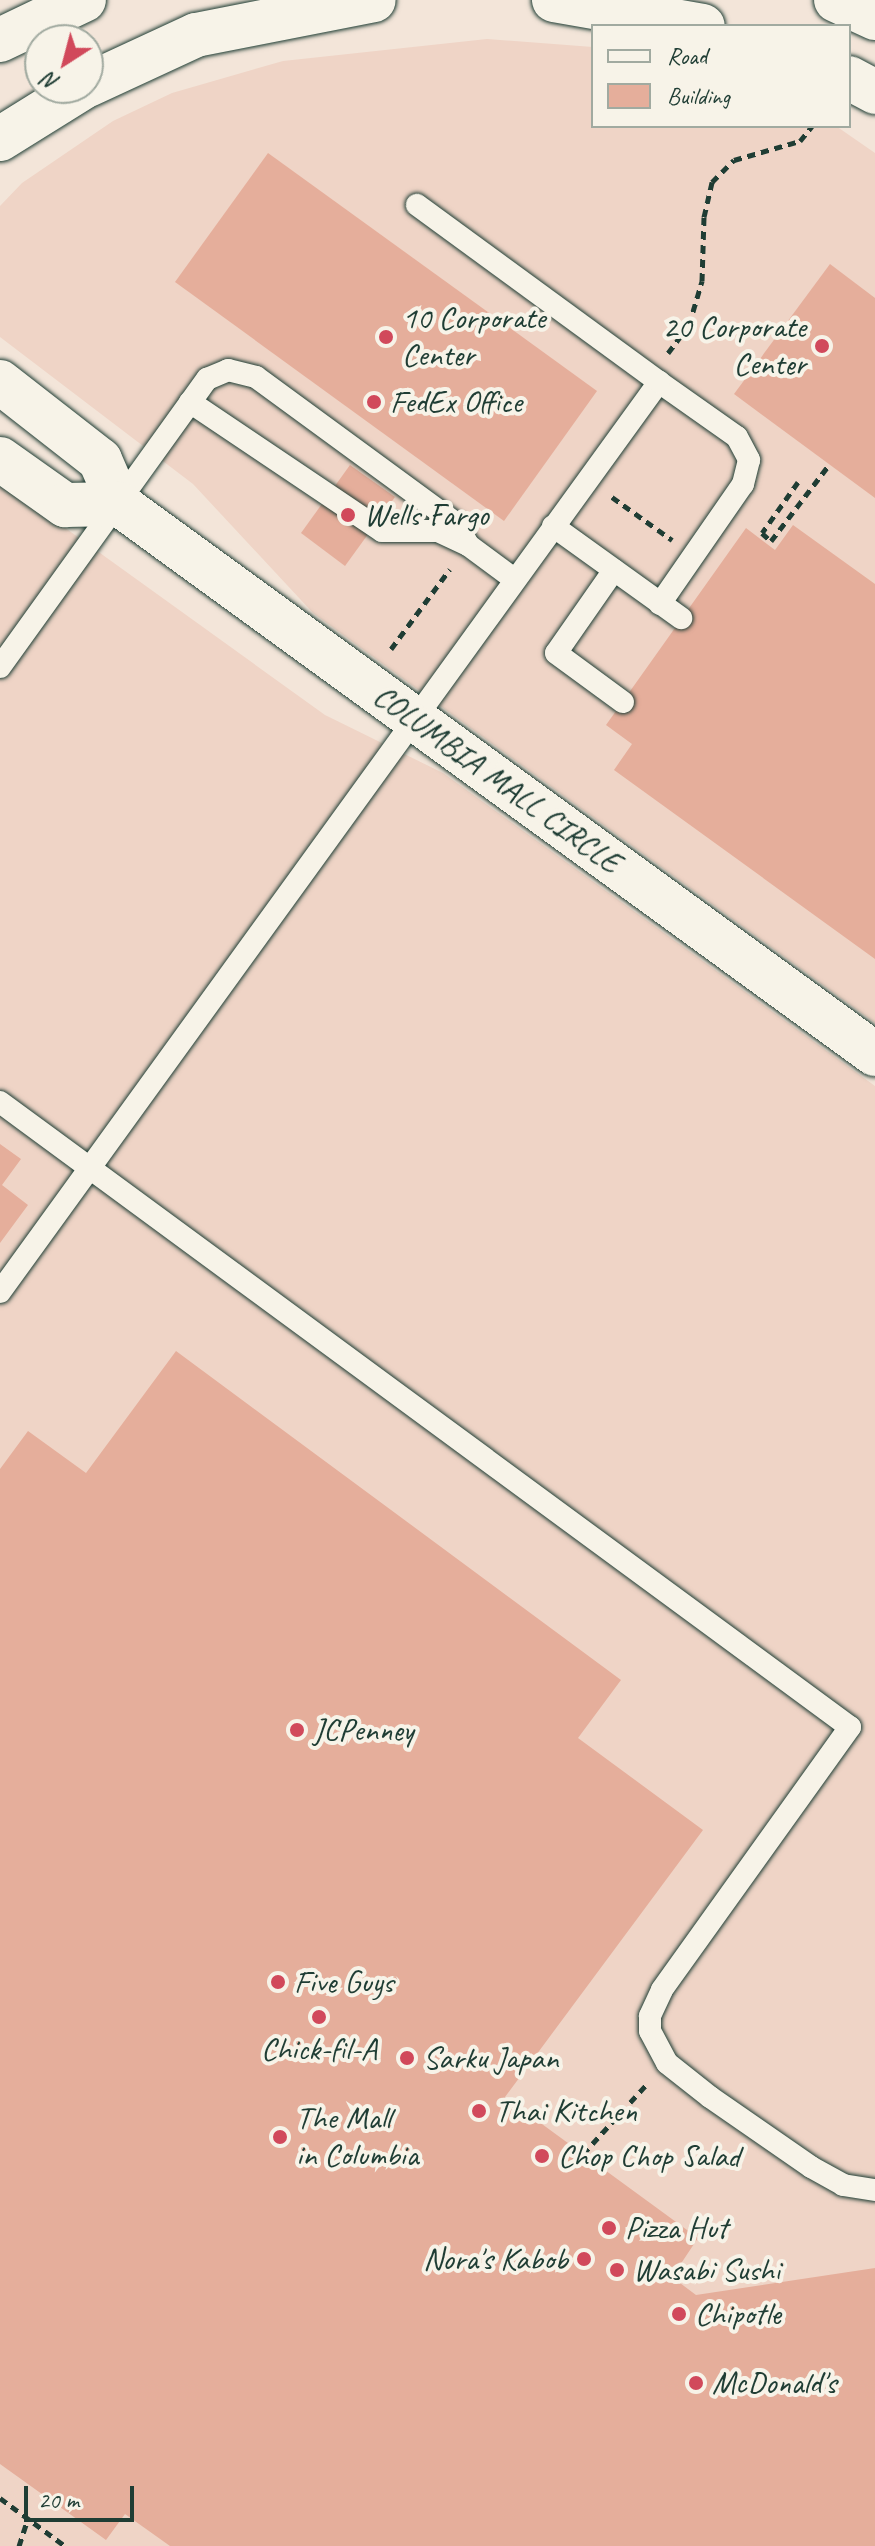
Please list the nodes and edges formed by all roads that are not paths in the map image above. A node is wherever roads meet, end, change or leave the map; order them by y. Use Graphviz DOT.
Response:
graph roads {
  1 [pos="84,0"];
  2 [pos="374,0"];
  3 [pos="554,0"];
  4 [pos="836,0"];
  5 [pos="297,6"];
  6 [pos="875,18"];
  7 [pos="692,24"];
  8 [pos="0,40"];
  9 [pos="104,78"];
  10 [pos="851,79"];
  11 [pos="875,92"];
  12 [pos="56,104"];
  13 [pos="0,139"];
  14 [pos="417,205"];
  15 [pos="0,382"];
  16 [pos="659,382"];
  17 [pos="190,402"];
  18 [pos="0,459"];
  19 [pos="119,504"];
  20 [pos="553,526"];
  21 [pos="462,553"];
  22 [pos="614,570"];
  23 [pos="514,579"];
  24 [pos="660,604"];
  25 [pos="681,618"];
  26 [pos="0,667"];
  27 [pos="623,702"];
  28 [pos="413,717"];
  29 [pos="875,1054"];
  30 [pos="0,1102"];
  31 [pos="90,1169"];
  32 [pos="0,1292"];
  33 [pos="875,2190"];
  1 -- 8 [label="street"];
  2 -- 5 [label="street"];
  3 -- 7 [label="street"];
  4 -- 6 [label="street"];
  5 -- 9 [label="street"];
  10 -- 11 [label="street"];
  12 -- 13 [label="street"];
  14 -- 16 [label="lane"];
  15 -- 19 [label="street"];
  16 -- 20 [label="lane"];
  16 -- 24 [label="lane"];
  17 -- 19 [label="lane"];
  17 -- 21 [label="lane"];
  17 -- 21 [label="lane"];
  18 -- 19 [label="street"];
  19 -- 26 [label="lane"];
  19 -- 28 [label="street, COLUMBIA MALL CIRCLE"];
  20 -- 22 [label="lane"];
  20 -- 23 [label="lane"];
  21 -- 23 [label="lane"];
  22 -- 24 [label="lane"];
  22 -- 27 [label="lane"];
  23 -- 28 [label="lane"];
  24 -- 25 [label="lane"];
  28 -- 29 [label="street, COLUMBIA MALL CIRCLE"];
  28 -- 31 [label="lane"];
  30 -- 31 [label="lane"];
  31 -- 32 [label="lane"];
  31 -- 33 [label="lane"];
}
